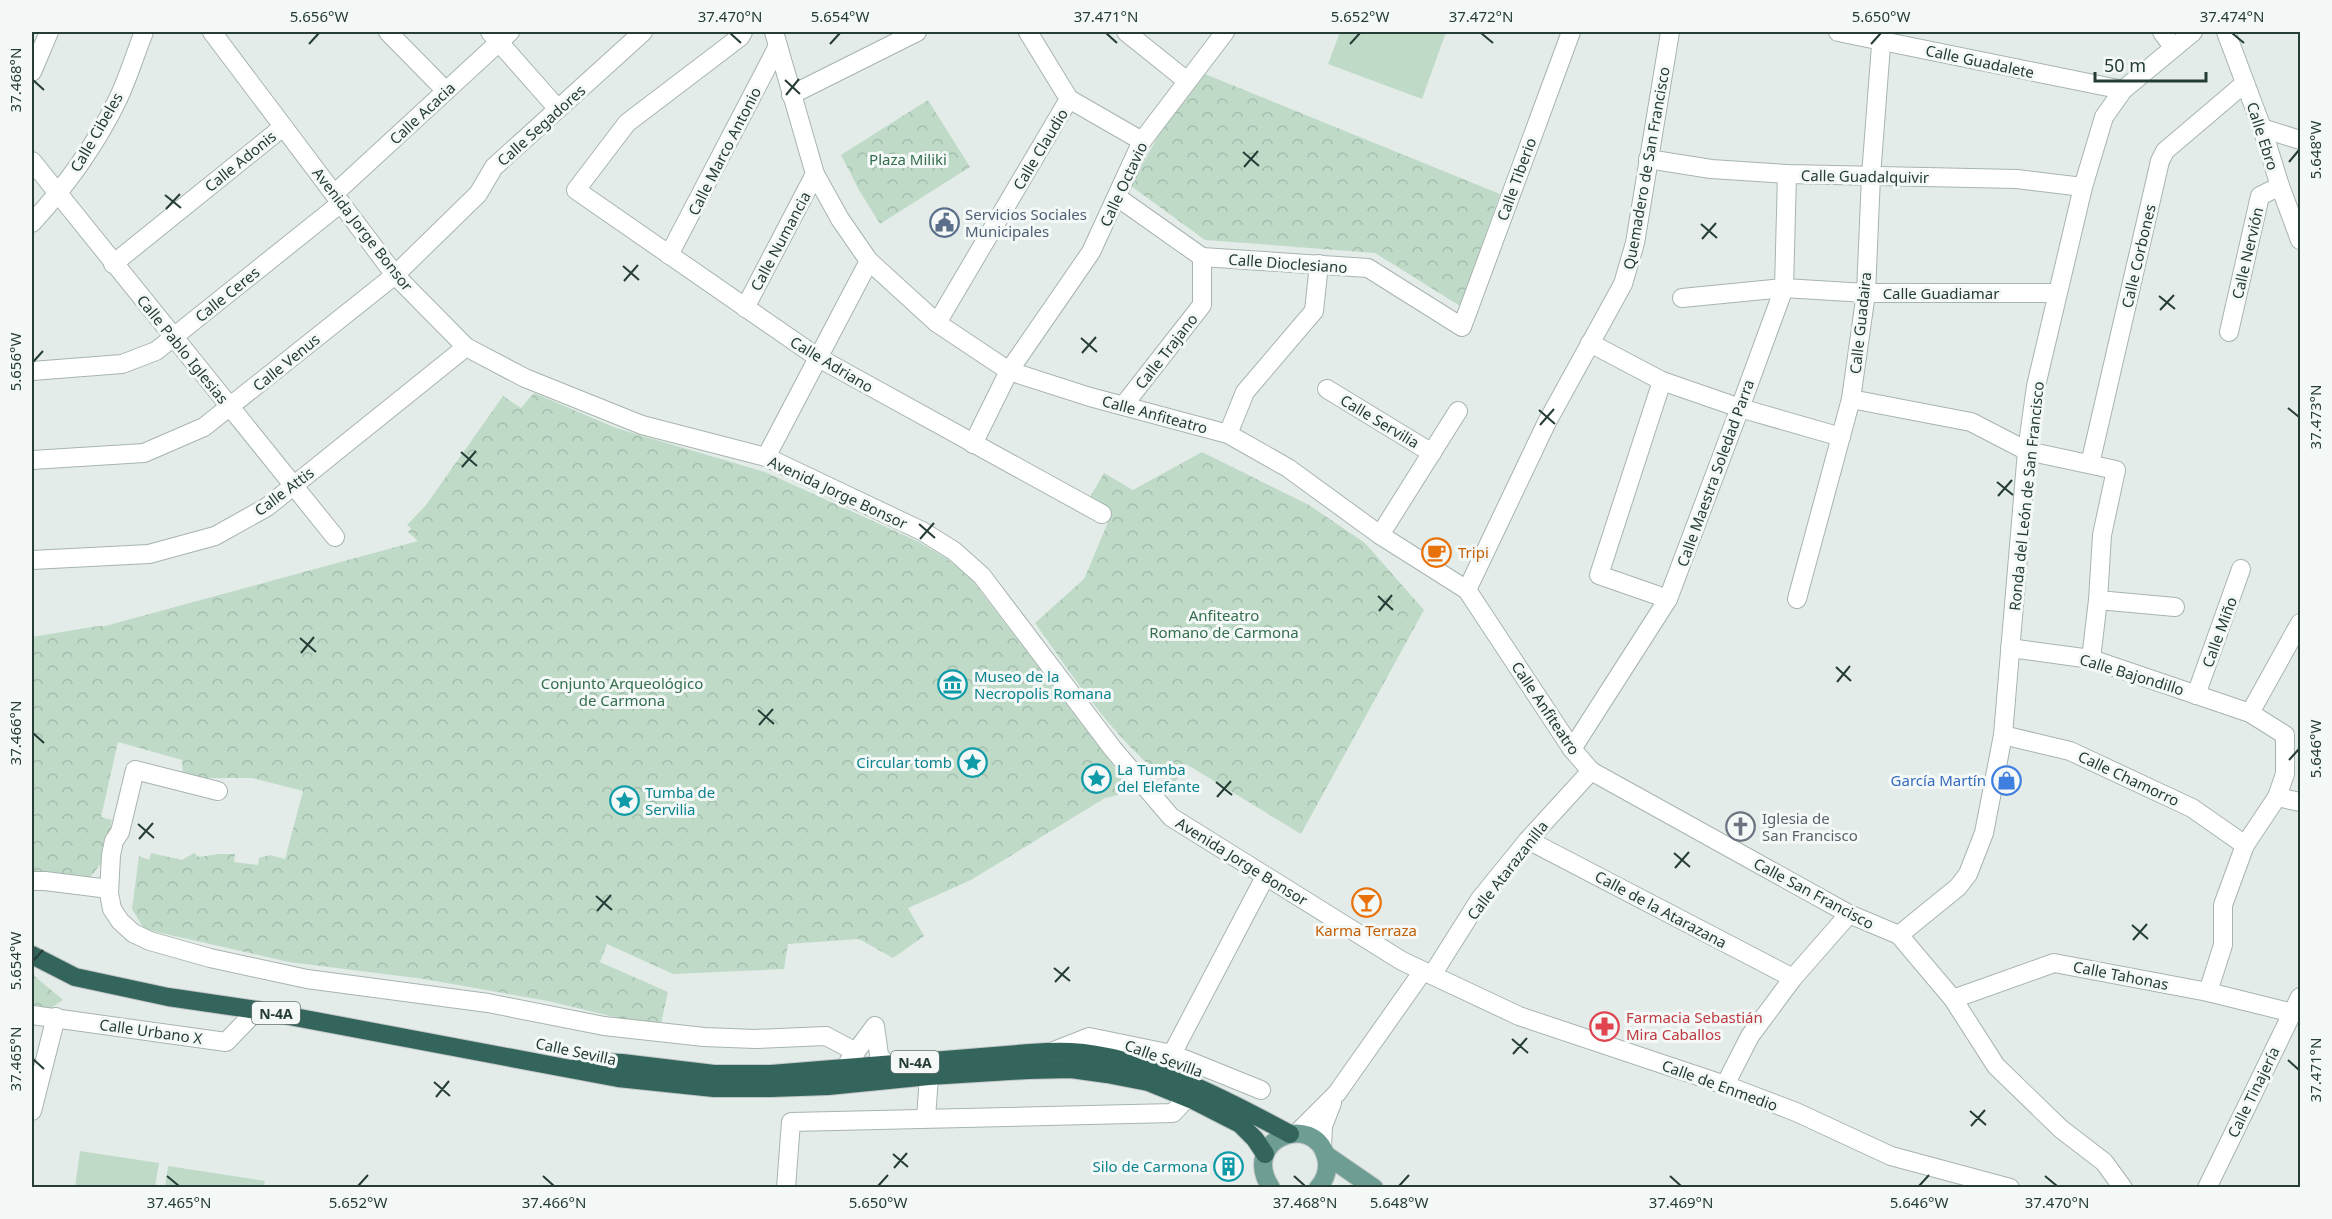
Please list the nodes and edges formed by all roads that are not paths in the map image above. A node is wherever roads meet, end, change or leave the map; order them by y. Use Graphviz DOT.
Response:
graph roads {
  1 [pos="49,32"];
  2 [pos="144,32"];
  3 [pos="212,32"];
  4 [pos="388,32"];
  5 [pos="643,32"];
  6 [pos="743,32"];
  7 [pos="917,32"];
  8 [pos="1028,32"];
  9 [pos="1126,32"];
  10 [pos="1225,32"];
  11 [pos="1571,32"];
  12 [pos="1670,32"];
  13 [pos="1838,32"];
  14 [pos="2162,32"];
  15 [pos="2193,32"];
  16 [pos="2226,32"];
  17 [pos="500,35"];
  18 [pos="1881,36"];
  19 [pos="776,39"];
  20 [pos="2173,47"];
  21 [pos="32,72"];
  22 [pos="1187,81"];
  23 [pos="2245,82"];
  24 [pos="2123,90"];
  25 [pos="446,91"];
  26 [pos="791,95"];
  27 [pos="1069,99"];
  28 [pos="558,109"];
  29 [pos="283,127"];
  30 [pos="2262,128"];
  31 [pos="2301,140"];
  32 [pos="1142,141"];
  33 [pos="1648,159"];
  34 [pos="32,161"];
  35 [pos="815,174"];
  36 [pos="1787,174"];
  37 [pos="1871,176"];
  38 [pos="2280,186"];
  39 [pos="2083,187"];
  40 [pos="59,194"];
  41 [pos="1117,197"];
  42 [pos="338,198"];
  43 [pos="32,223"];
  44 [pos="2301,240"];
  45 [pos="669,255"];
  46 [pos="1203,257"];
  47 [pos="869,261"];
  48 [pos="113,264"];
  49 [pos="1319,264"];
  50 [pos="395,275"];
  51 [pos="1784,288"];
  52 [pos="1866,293"];
  53 [pos="2056,293"];
  54 [pos="1682,298"];
  55 [pos="745,308"];
  56 [pos="937,323"];
  57 [pos="1462,327"];
  58 [pos="2229,332"];
  59 [pos="174,337"];
  60 [pos="1590,343"];
  61 [pos="466,347"];
  62 [pos="817,357"];
  63 [pos="32,371"];
  64 [pos="1010,371"];
  65 [pos="1662,381"];
  66 [pos="1327,389"];
  67 [pos="1851,399"];
  68 [pos="1123,406"];
  69 [pos="230,407"];
  70 [pos="1740,408"];
  71 [pos="1458,411"];
  72 [pos="1228,434"];
  73 [pos="1841,437"];
  74 [pos="973,444"];
  75 [pos="2027,451"];
  76 [pos="1432,453"];
  77 [pos="766,457"];
  78 [pos="32,460"];
  79 [pos="2090,464"];
  80 [pos="294,484"];
  81 [pos="1102,514"];
  82 [pos="1380,535"];
  83 [pos="335,537"];
  84 [pos="32,560"];
  85 [pos="2241,569"];
  86 [pos="1467,590"];
  87 [pos="1668,599"];
  88 [pos="1797,599"];
  89 [pos="2098,600"];
  90 [pos="2175,607"];
  91 [pos="2301,623"];
  92 [pos="2010,648"];
  93 [pos="2091,659"];
  94 [pos="2196,694"];
  95 [pos="2250,713"];
  96 [pos="2003,735"];
  97 [pos="2301,738"];
  98 [pos="1572,749"];
  99 [pos="2286,750"];
  100 [pos="1591,771"];
  101 [pos="218,791"];
  102 [pos="2277,797"];
  103 [pos="2301,802"];
  104 [pos="1528,840"];
  105 [pos="2245,845"];
  106 [pos="1265,877"];
  107 [pos="32,881"];
  108 [pos="109,889"];
  109 [pos="1849,914"];
  110 [pos="1899,935"];
  111 [pos="32,955"];
  112 [pos="1427,973"];
  113 [pos="1792,978"];
  114 [pos="2208,992"];
  115 [pos="2301,997"];
  116 [pos="1953,999"];
  117 [pos="257,1010"];
  118 [pos="2293,1013"];
  119 [pos="32,1015"];
  120 [pos="56,1017"];
  121 [pos="856,1052"];
  122 [pos="1051,1052"];
  123 [pos="1172,1053"];
  124 [pos="525,1059"];
  125 [pos="886,1064"];
  126 [pos="845,1067"];
  127 [pos="1028,1070"];
  128 [pos="928,1076"];
  129 [pos="1725,1085"];
  130 [pos="1261,1090"];
  131 [pos="1337,1093"];
  132 [pos="1187,1098"];
  133 [pos="32,1111"];
  134 [pos="926,1118"];
  135 [pos="1294,1133"];
  136 [pos="1324,1152"];
  137 [pos="1265,1154"];
  138 [pos="1266,1185"];
  139 [pos="786,1188"];
  140 [pos="1318,1188"];
  141 [pos="1374,1188"];
  142 [pos="2010,1188"];
  143 [pos="2123,1188"];
  144 [pos="2207,1188"];
  1 -- 21 [label="street"];
  2 -- 40 [label="street, Calle Cibeles"];
  3 -- 29 [label="street, Avenida Jorge Bonsor"];
  4 -- 25 [label="street"];
  5 -- 28 [label="street, Calle Segadores"];
  6 -- 45 [label="street, Calle Adriano"];
  7 -- 26 [label="street"];
  8 -- 27 [label="street"];
  9 -- 22 [label="street"];
  10 -- 22 [label="street, Calle Octavio"];
  11 -- 57 [label="street, Calle Tiberio"];
  12 -- 33 [label="street, Quemadero de San Francisco"];
  13 -- 18 [label="street, Calle Guadalete"];
  14 -- 20 [label="street"];
  15 -- 20 [label="street, Ronda del León de San Francisco"];
  16 -- 23 [label="street, Calle Ebro"];
  17 -- 25 [label="street, Calle Acacia"];
  17 -- 28 [label="street"];
  18 -- 24 [label="street, Calle Guadalete"];
  18 -- 37 [label="street, Calle Guadaira"];
  19 -- 26 [label="street, Calle Anfiteatro"];
  19 -- 45 [label="street, Calle Marco Antonio"];
  20 -- 24 [label="street, Ronda del León de San Francisco"];
  22 -- 32 [label="street, Calle Octavio"];
  23 -- 30 [label="street, Calle Ebro"];
  23 -- 79 [label="street, Calle Corbones"];
  24 -- 39 [label="street, Ronda del León de San Francisco"];
  25 -- 42 [label="street, Calle Acacia"];
  26 -- 35 [label="street, Calle Anfiteatro"];
  27 -- 32 [label="street"];
  27 -- 56 [label="street, Calle Claudio"];
  28 -- 50 [label="street, Calle Segadores"];
  29 -- 42 [label="street, Avenida Jorge Bonsor"];
  29 -- 48 [label="street, Calle Adonis"];
  30 -- 31 [label="street"];
  30 -- 38 [label="street, Calle Ebro"];
  32 -- 41 [label="street, Calle Octavio"];
  33 -- 36 [label="street, Calle Guadalquivir"];
  33 -- 60 [label="street, Quemadero de San Francisco"];
  34 -- 40 [label="street, Calle Pablo Iglesias"];
  35 -- 47 [label="street, Calle Anfiteatro"];
  35 -- 55 [label="street, Calle Numancia"];
  36 -- 37 [label="street, Calle Guadalquivir"];
  36 -- 51 [label="street, Calle Maestra Soledad Parra"];
  37 -- 39 [label="street, Calle Guadalquivir"];
  37 -- 52 [label="street, Calle Guadaira"];
  38 -- 44 [label="street, Calle Ebro"];
  38 -- 58 [label="street, Calle Nervión"];
  39 -- 53 [label="street, Ronda del León de San Francisco"];
  40 -- 43 [label="street, Calle Cibeles"];
  40 -- 48 [label="street, Calle Pablo Iglesias"];
  41 -- 46 [label="street"];
  41 -- 64 [label="street, Calle Octavio"];
  42 -- 50 [label="street, Avenida Jorge Bonsor"];
  42 -- 59 [label="street, Calle Ceres"];
  45 -- 55 [label="street, Calle Adriano"];
  46 -- 49 [label="street, Calle Dioclesiano"];
  46 -- 68 [label="street, Calle Trajano"];
  47 -- 56 [label="street, Calle Anfiteatro"];
  47 -- 62 [label="street"];
  48 -- 59 [label="street, Calle Pablo Iglesias"];
  49 -- 57 [label="street, Calle Dioclesiano"];
  49 -- 72 [label="street"];
  50 -- 61 [label="street, Avenida Jorge Bonsor"];
  50 -- 69 [label="street, Calle Venus"];
  51 -- 52 [label="street, Calle Guadiamar"];
  51 -- 54 [label="street, Calle Guadiamar"];
  51 -- 70 [label="street, Calle Maestra Soledad Parra"];
  52 -- 53 [label="street, Calle Guadiamar"];
  52 -- 67 [label="street, Calle Guadaira"];
  53 -- 75 [label="street, Ronda del León de San Francisco"];
  55 -- 62 [label="street, Calle Adriano"];
  56 -- 64 [label="street, Calle Anfiteatro"];
  59 -- 63 [label="street, Calle Ceres"];
  59 -- 69 [label="street, Calle Pablo Iglesias"];
  60 -- 65 [label="street"];
  60 -- 86 [label="street, Quemadero de San Francisco"];
  61 -- 77 [label="street, Avenida Jorge Bonsor"];
  61 -- 80 [label="street, Calle Attis"];
  62 -- 74 [label="street, Calle Adriano"];
  62 -- 77 [label="street"];
  64 -- 68 [label="street, Calle Anfiteatro"];
  64 -- 74 [label="street, Calle Octavio"];
  65 -- 70 [label="street"];
  65 -- 87 [label="street"];
  66 -- 76 [label="street, Calle Servilia"];
  67 -- 73 [label="street, Calle Guadaira"];
  67 -- 75 [label="street"];
  68 -- 72 [label="street, Calle Anfiteatro"];
  69 -- 78 [label="street, Calle Venus"];
  69 -- 80 [label="street, Calle Pablo Iglesias"];
  70 -- 73 [label="street"];
  70 -- 87 [label="street, Calle Maestra Soledad Parra"];
  71 -- 76 [label="street, Calle Servilia"];
  72 -- 82 [label="street, Calle Anfiteatro"];
  73 -- 88 [label="street, Calle Guadaira"];
  74 -- 81 [label="street, Calle Adriano"];
  75 -- 79 [label="street"];
  75 -- 92 [label="street, Ronda del León de San Francisco"];
  76 -- 82 [label="street, Calle Servilia"];
  77 -- 106 [label="street, Avenida Jorge Bonsor"];
  79 -- 89 [label="street"];
  80 -- 83 [label="street, Calle Pablo Iglesias"];
  80 -- 84 [label="street, Calle Attis"];
  82 -- 86 [label="street, Calle Anfiteatro"];
  85 -- 94 [label="street, Calle Miño"];
  86 -- 98 [label="street, Calle Anfiteatro"];
  87 -- 98 [label="street, Calle Maestra Soledad Parra"];
  89 -- 90 [label="street"];
  89 -- 93 [label="street"];
  91 -- 95 [label="street"];
  92 -- 93 [label="street, Calle Bajondillo"];
  92 -- 96 [label="street, Ronda del León de San Francisco"];
  93 -- 94 [label="street, Calle Bajondillo"];
  94 -- 95 [label="street, Calle Bajondillo"];
  95 -- 99 [label="street, Calle Bajondillo"];
  96 -- 105 [label="street, Calle Chamorro"];
  96 -- 110 [label="street, Ronda del León de San Francisco"];
  97 -- 99 [label="street"];
  98 -- 100 [label="street, Calle Anfiteatro"];
  99 -- 102 [label="street"];
  100 -- 104 [label="street, Calle Atarazanilla"];
  100 -- 109 [label="street, Calle San Francisco"];
  101 -- 108 [label="street"];
  102 -- 103 [label="street"];
  102 -- 105 [label="street"];
  104 -- 112 [label="street, Calle Atarazanilla"];
  104 -- 113 [label="street, Calle de la Atarazana"];
  105 -- 114 [label="street"];
  106 -- 112 [label="street, Avenida Jorge Bonsor"];
  106 -- 123 [label="street"];
  107 -- 108 [label="street"];
  108 -- 121 [label="street"];
  109 -- 110 [label="street, Calle San Francisco"];
  109 -- 113 [label="street"];
  110 -- 116 [label="street, Calle San Francisco"];
  111 -- 117 [label="highway, N-4A"];
  112 -- 129 [label="street, Calle de Enmedio"];
  112 -- 131 [label="street"];
  113 -- 129 [label="street"];
  114 -- 116 [label="street, Calle Tahonas"];
  114 -- 118 [label="street, Calle Tahonas"];
  115 -- 118 [label="street, Calle Tinajería"];
  116 -- 143 [label="street, Calle San Francisco"];
  117 -- 120 [label="street, Calle Urbano X"];
  117 -- 124 [label="highway, N-4A"];
  118 -- 144 [label="street, Calle Tinajería"];
  119 -- 120 [label="street, Calle Urbano X"];
  120 -- 133 [label="street"];
  121 -- 125 [label="street"];
  121 -- 126 [label="street"];
  122 -- 123 [label="street"];
  122 -- 125 [label="highway, Calle Sevilla / N-4A"];
  122 -- 127 [label="street"];
  122 -- 135 [label="highway, Calle Sevilla / N-4A"];
  123 -- 130 [label="street"];
  124 -- 126 [label="highway, Calle Sevilla / N-4A"];
  124 -- 128 [label="highway, Calle Sevilla / N-4A"];
  125 -- 126 [label="highway, Calle Sevilla / N-4A"];
  127 -- 128 [label="highway, Calle Sevilla / N-4A"];
  127 -- 132 [label="highway, Calle Sevilla / N-4A"];
  128 -- 134 [label="street"];
  129 -- 142 [label="street, Calle de Enmedio"];
  131 -- 135 [label="street"];
  131 -- 136 [label="street"];
  132 -- 134 [label="street"];
  132 -- 137 [label="highway, Calle Sevilla / N-4A"];
  134 -- 139 [label="street"];
  135 -- 136 [label="main road"];
  135 -- 137 [label="main road"];
  136 -- 140 [label="main road"];
  136 -- 141 [label="main road"];
  137 -- 138 [label="main road"];
}
